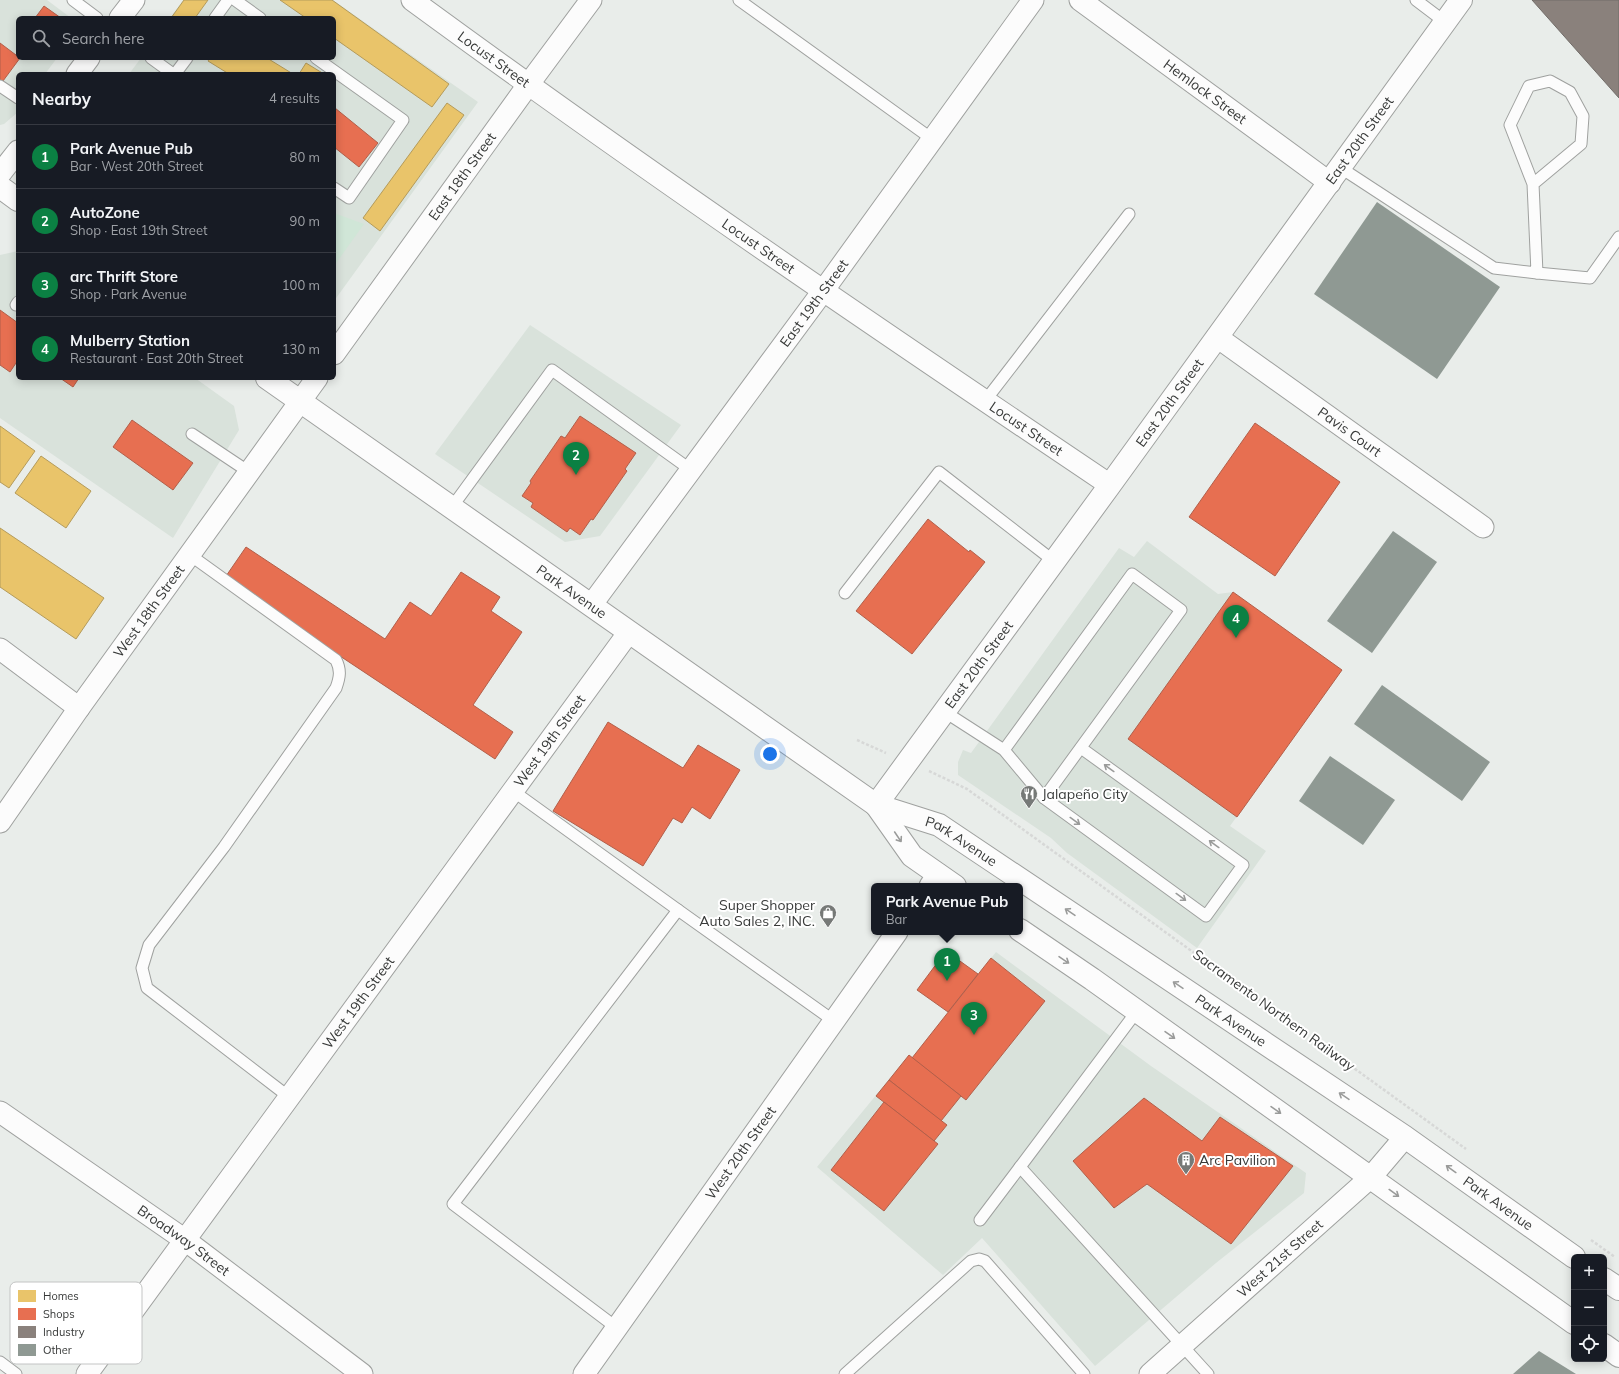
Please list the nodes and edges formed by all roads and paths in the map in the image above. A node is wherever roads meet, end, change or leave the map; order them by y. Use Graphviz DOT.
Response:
graph roads {
  1 [pos="73,0"];
  2 [pos="134,0"];
  3 [pos="228,0"];
  4 [pos="235,0"];
  5 [pos="412,0"];
  6 [pos="591,0"];
  7 [pos="739,0"];
  8 [pos="1033,0"];
  9 [pos="1080,0"];
  10 [pos="1416,0"];
  11 [pos="1461,0"];
  12 [pos="94,16"];
  13 [pos="122,16"];
  14 [pos="216,16"];
  15 [pos="257,16"];
  16 [pos="1445,22"];
  17 [pos="88,60"];
  18 [pos="154,60"];
  19 [pos="184,60"];
  20 [pos="318,60"];
  21 [pos="79,72"];
  22 [pos="171,72"];
  23 [pos="176,72"];
  24 [pos="331,72"];
  25 [pos="337,78"];
  26 [pos="528,85"];
  27 [pos="0,86"];
  28 [pos="16,97"];
  29 [pos="932,139"];
  30 [pos="16,154"];
  31 [pos="0,174"];
  32 [pos="1335,175"];
  33 [pos="1533,184"];
  34 [pos="0,187"];
  35 [pos="336,189"];
  36 [pos="16,199"];
  37 [pos="1129,214"];
  38 [pos="1619,237"];
  39 [pos="1537,273"];
  40 [pos="822,291"];
  41 [pos="1217,337"];
  42 [pos="336,351"];
  43 [pos="271,380"];
  44 [pos="316,380"];
  45 [pos="985,401"];
  46 [pos="300,402"];
  47 [pos="192,434"];
  48 [pos="691,470"];
  49 [pos="249,472"];
  50 [pos="1110,485"];
  51 [pos="452,508"];
  52 [pos="1483,527"];
  53 [pos="190,555"];
  54 [pos="1055,562"];
  55 [pos="845,593"];
  56 [pos="592,604"];
  57 [pos="629,632"];
  58 [pos="0,649"];
  59 [pos="79,708"];
  60 [pos="945,712"];
  61 [pos="857,740"];
  62 [pos="1081,748"];
  63 [pos="1004,750"];
  64 [pos="893,756"];
  65 [pos="924,769"];
  66 [pos="513,791"];
  67 [pos="1044,798"];
  68 [pos="876,805"];
  69 [pos="0,822"];
  70 [pos="941,882"];
  71 [pos="678,910"];
  72 [pos="1023,932"];
  73 [pos="895,935"];
  74 [pos="1137,1012"];
  75 [pos="834,1021"];
  76 [pos="289,1097"];
  77 [pos="0,1112"];
  78 [pos="1405,1137"];
  79 [pos="1470,1152"];
  80 [pos="1020,1167"];
  81 [pos="1371,1177"];
  82 [pos="980,1220"];
  83 [pos="1587,1236"];
  84 [pos="185,1240"];
  85 [pos="1571,1255"];
  86 [pos="1619,1260"];
  87 [pos="1607,1281"];
  88 [pos="1619,1289"];
  89 [pos="142,1299"];
  90 [pos="1571,1321"];
  91 [pos="617,1328"];
  92 [pos="1182,1345"];
  93 [pos="1607,1347"];
  94 [pos="1619,1356"];
  95 [pos="0,1362"];
  96 [pos="94,1364"];
  97 [pos="16,1374"];
  98 [pos="87,1374"];
  99 [pos="362,1374"];
  100 [pos="584,1374"];
  101 [pos="845,1374"];
  102 [pos="1084,1374"];
  103 [pos="1150,1374"];
  104 [pos="1208,1374"];
  1 -- 12 [label="lane"];
  2 -- 13 [label="street"];
  3 -- 14 [label="lane"];
  4 -- 15 [label="lane"];
  5 -- 26 [label="street, Locust Street"];
  6 -- 26 [label="street, East 18th Street"];
  7 -- 29 [label="lane"];
  8 -- 29 [label="street, East 19th Street"];
  9 -- 32 [label="street, Hemlock Street"];
  10 -- 16 [label="lane"];
  11 -- 16 [label="main road, East 20th Street"];
  16 -- 32 [label="main road, East 20th Street"];
  17 -- 21 [label="street"];
  18 -- 22 [label="lane"];
  19 -- 23 [label="lane"];
  20 -- 24 [label="lane"];
  25 -- 35 [label="lane"];
  26 -- 40 [label="street, Locust Street"];
  26 -- 42 [label="street, East 18th Street"];
  27 -- 28 [label="lane"];
  29 -- 40 [label="street, East 19th Street"];
  30 -- 31 [label="street"];
  32 -- 39 [label="lane"];
  32 -- 41 [label="main road, East 20th Street"];
  33 -- 33 [label="lane"];
  33 -- 39 [label="lane"];
  34 -- 36 [label="main road"];
  37 -- 45 [label="lane"];
  38 -- 39 [label="lane"];
  40 -- 45 [label="street, Locust Street"];
  40 -- 48 [label="street, East 19th Street"];
  41 -- 50 [label="main road, East 20th Street"];
  41 -- 52 [label="street, Pavis Court"];
  43 -- 46 [label="main road, Park Avenue"];
  44 -- 46 [label="street"];
  45 -- 50 [label="street, Locust Street"];
  46 -- 49 [label="street, West 18th Street"];
  46 -- 51 [label="main road, Park Avenue"];
  47 -- 49 [label="lane"];
  48 -- 51 [label="lane"];
  48 -- 56 [label="street, East 19th Street"];
  49 -- 53 [label="street, West 18th Street"];
  50 -- 54 [label="main road, East 20th Street"];
  51 -- 56 [label="main road, Park Avenue"];
  53 -- 59 [label="street, West 18th Street"];
  53 -- 76 [label="lane"];
  54 -- 55 [label="lane"];
  54 -- 60 [label="main road, East 20th Street"];
  56 -- 57 [label="main road, Park Avenue"];
  57 -- 66 [label="street, West 19th Street"];
  57 -- 68 [label="main road, Park Avenue"];
  58 -- 59 [label="street"];
  59 -- 69 [label="street, West 18th Street"];
  60 -- 63 [label="lane"];
  60 -- 68 [label="main road, East 20th Street"];
  61 -- 64 [label="path"];
  62 -- 63 [label="lane"];
  62 -- 67 [label="lane"];
  67 -- 62 [label="lane, one-way"];
  63 -- 67 [label="lane"];
  65 -- 79 [label="path, Sacramento Northern Railway"];
  66 -- 71 [label="lane"];
  66 -- 76 [label="street, West 19th Street"];
  68 -- 70 [label="main road, Park Avenue, one-way"];
  78 -- 68 [label="main road, Park Avenue, one-way"];
  71 -- 75 [label="lane"];
  71 -- 91 [label="lane"];
  72 -- 74 [label="main road, one-way"];
  73 -- 75 [label="street, West 20th Street"];
  74 -- 80 [label="lane"];
  74 -- 81 [label="main road, one-way"];
  75 -- 91 [label="street, West 20th Street"];
  76 -- 84 [label="street, West 19th Street"];
  77 -- 84 [label="street, Broadway Street"];
  78 -- 81 [label="street, West 21st Street"];
  85 -- 78 [label="main road, Park Avenue, one-way"];
  80 -- 82 [label="lane"];
  80 -- 92 [label="lane"];
  81 -- 90 [label="main road, one-way"];
  81 -- 92 [label="street, West 21st Street"];
  83 -- 86 [label="path"];
  84 -- 89 [label="street, West 19th Street"];
  84 -- 99 [label="street, Broadway Street"];
  87 -- 88 [label="main road"];
  91 -- 100 [label="street, West 20th Street"];
  92 -- 103 [label="street, West 21st Street"];
  92 -- 104 [label="lane"];
  93 -- 94 [label="main road"];
  95 -- 97 [label="lane"];
  96 -- 98 [label="street, West 19th Street"];
  101 -- 102 [label="lane"];
}
